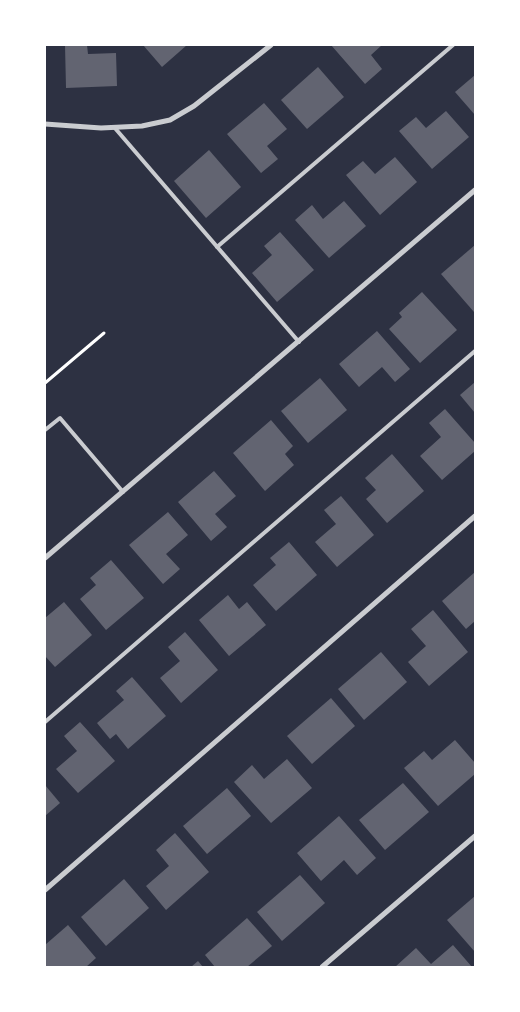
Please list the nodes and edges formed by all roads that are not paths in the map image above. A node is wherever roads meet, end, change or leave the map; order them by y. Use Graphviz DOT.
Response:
graph roads {
  1 [pos="271,45"];
  2 [pos="453,45"];
  3 [pos="45,124"];
  4 [pos="114,128"];
  5 [pos="475,190"];
  6 [pos="217,247"];
  7 [pos="299,342"];
  8 [pos="475,351"];
  9 [pos="45,430"];
  10 [pos="123,492"];
  11 [pos="475,516"];
  12 [pos="45,558"];
  13 [pos="45,722"];
  14 [pos="475,836"];
  15 [pos="45,890"];
  16 [pos="322,967"];
  1 -- 4 [label="street"];
  2 -- 6 [label="lane"];
  3 -- 4 [label="street"];
  4 -- 6 [label="lane"];
  5 -- 7 [label="street"];
  6 -- 7 [label="lane"];
  7 -- 10 [label="street"];
  8 -- 13 [label="lane"];
  9 -- 10 [label="lane"];
  10 -- 12 [label="street"];
  11 -- 15 [label="street"];
  14 -- 16 [label="street"];
}
